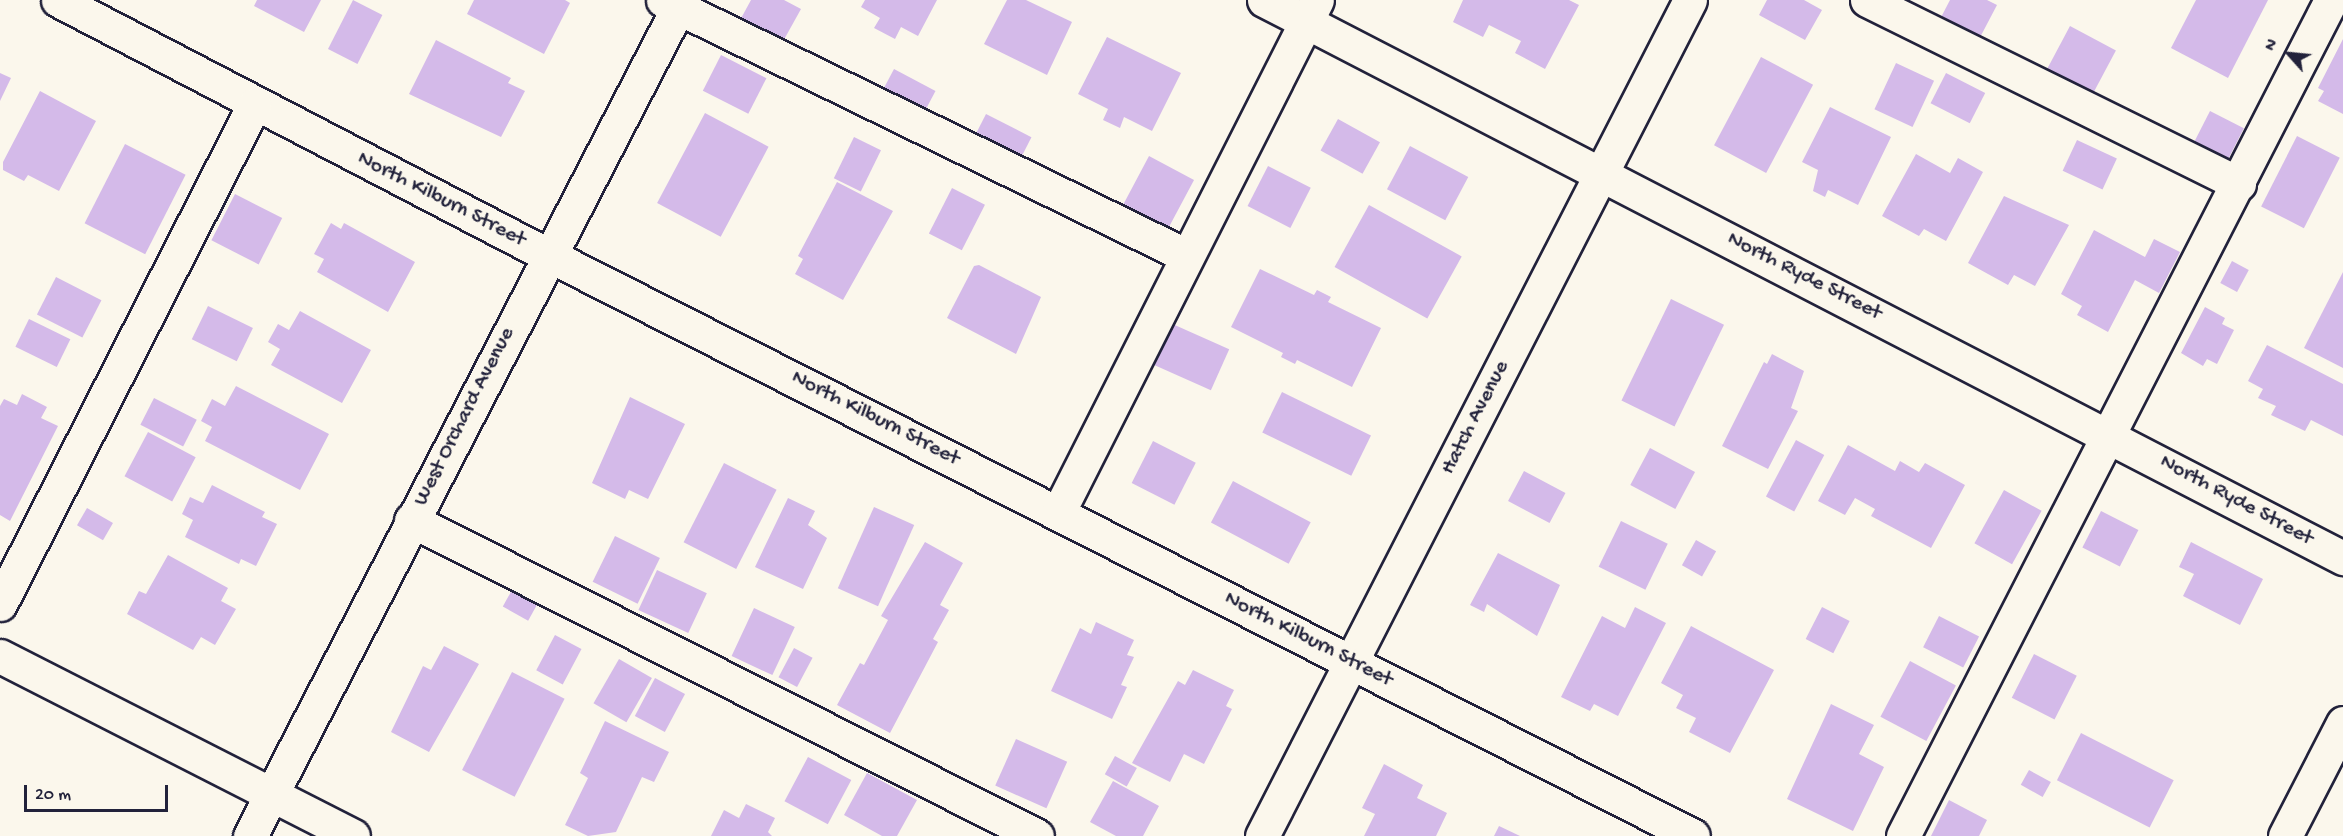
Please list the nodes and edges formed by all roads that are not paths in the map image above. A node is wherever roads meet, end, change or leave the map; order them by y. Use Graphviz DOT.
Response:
graph roads {
  1 [pos="58,0"];
  2 [pos="1264,0"];
  3 [pos="1690,0"];
  4 [pos="1867,0"];
  5 [pos="2331,0"];
  6 [pos="674,3"];
  7 [pos="1311,11"];
  8 [pos="254,105"];
  9 [pos="1601,174"];
  10 [pos="2239,184"];
  11 [pos="549,256"];
  12 [pos="1187,256"];
  13 [pos="2108,432"];
  14 [pos="1059,511"];
  15 [pos="411,520"];
  16 [pos="2343,558"];
  17 [pos="0,604"];
  18 [pos="0,656"];
  19 [pos="1351,663"];
  20 [pos="2343,723"];
  21 [pos="271,794"];
  22 [pos="250,836"];
  23 [pos="353,836"];
  24 [pos="1037,836"];
  25 [pos="1262,836"];
  26 [pos="1693,836"];
  27 [pos="1903,836"];
  28 [pos="2285,836"];
  1 -- 8 [label="street, North Kilburn Street"];
  2 -- 7 [label="street, North Ryde Street"];
  3 -- 9 [label="street, Hatch Avenue"];
  4 -- 10 [label="street"];
  5 -- 10 [label="street"];
  6 -- 11 [label="street, West Orchard Avenue"];
  6 -- 12 [label="street"];
  7 -- 9 [label="street, North Ryde Street"];
  7 -- 12 [label="street"];
  8 -- 11 [label="street, North Kilburn Street"];
  8 -- 17 [label="street"];
  9 -- 13 [label="street, North Ryde Street"];
  9 -- 19 [label="street, Hatch Avenue"];
  10 -- 13 [label="street"];
  11 -- 14 [label="street, North Kilburn Street"];
  11 -- 15 [label="street, West Orchard Avenue"];
  12 -- 14 [label="street"];
  13 -- 16 [label="street, North Ryde Street"];
  13 -- 27 [label="street"];
  14 -- 19 [label="street, North Kilburn Street"];
  15 -- 21 [label="street, West Orchard Avenue"];
  15 -- 24 [label="street"];
  18 -- 21 [label="street"];
  19 -- 25 [label="street, Hatch Avenue"];
  19 -- 26 [label="street, North Kilburn Street"];
  20 -- 28 [label="street"];
  21 -- 22 [label="street, West Orchard Avenue"];
  21 -- 23 [label="street"];
}
